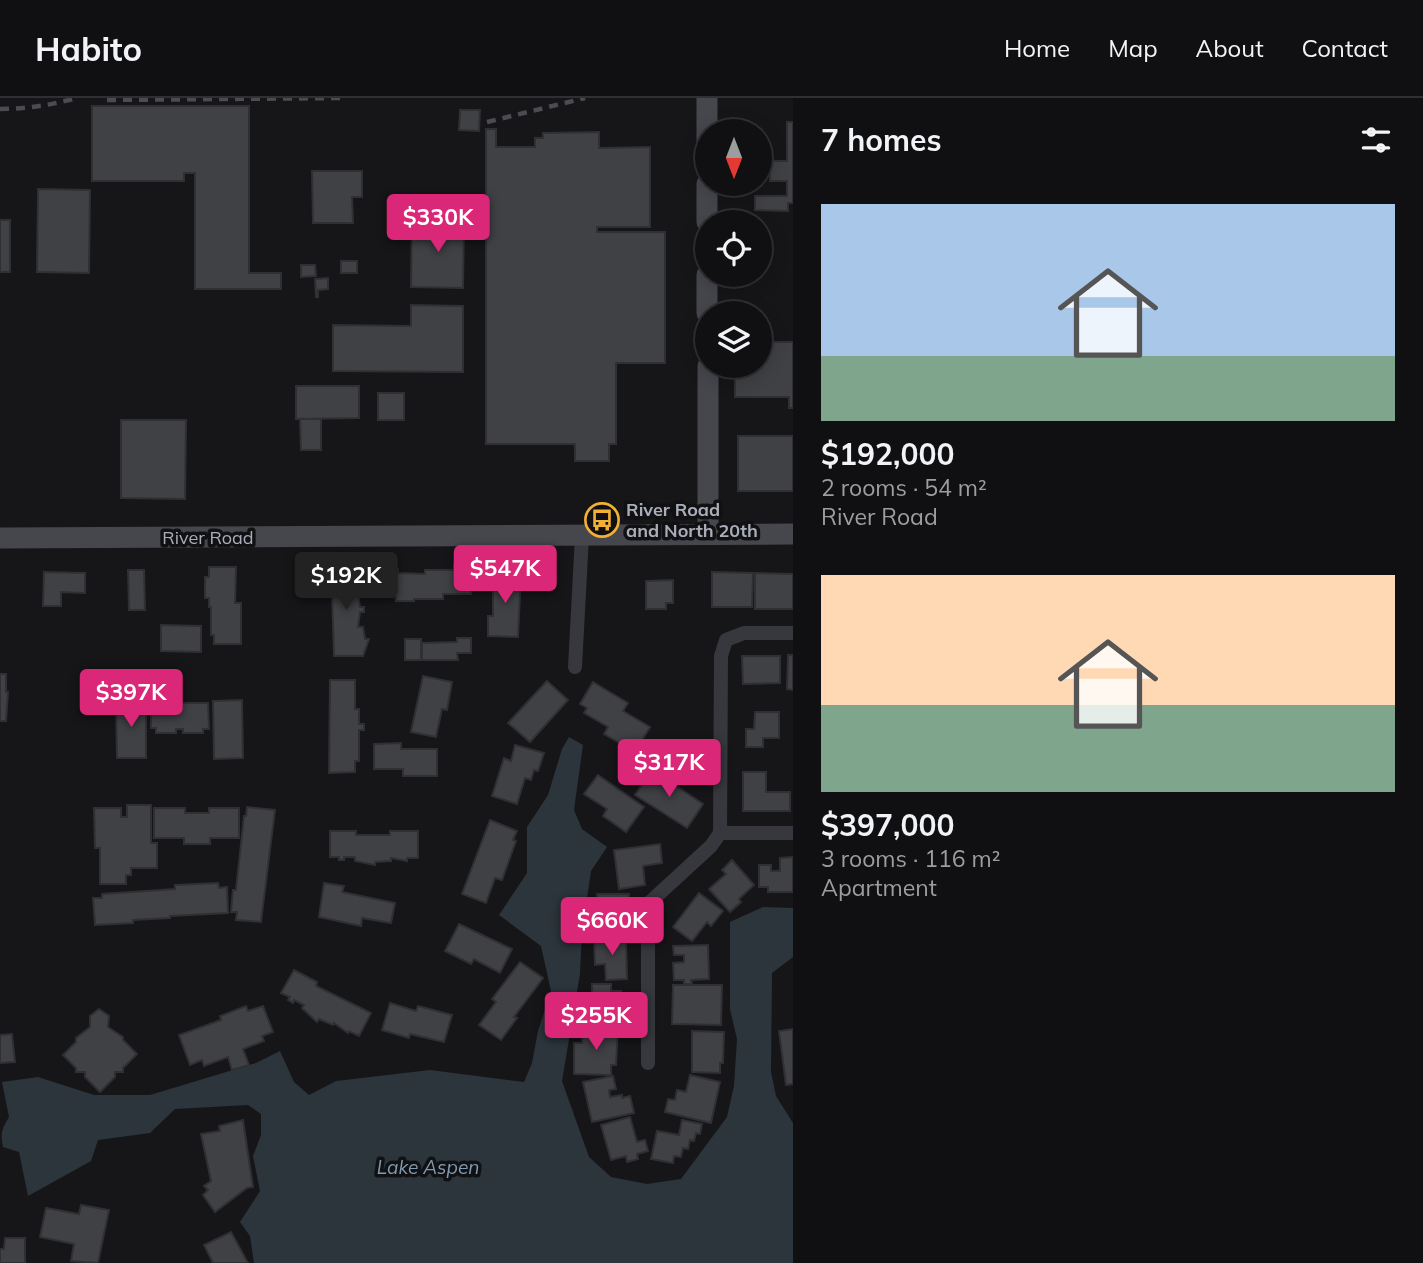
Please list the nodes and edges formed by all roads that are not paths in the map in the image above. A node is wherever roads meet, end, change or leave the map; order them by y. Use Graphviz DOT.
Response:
graph roads {
  1 [pos="707,98"];
  2 [pos="707,119"];
  3 [pos="708,378"];
  4 [pos="708,533"];
  5 [pos="793,534"];
  6 [pos="582,536"];
  7 [pos="0,538"];
  8 [pos="793,633"];
  9 [pos="575,667"];
  10 [pos="720,833"];
  11 [pos="793,833"];
  12 [pos="648,1063"];
  1 -- 2 [label="street"];
  3 -- 4 [label="street"];
  4 -- 5 [label="street, River Road"];
  4 -- 6 [label="street, River Road"];
  6 -- 7 [label="street, River Road"];
  6 -- 9 [label="street"];
  8 -- 10 [label="street"];
  10 -- 11 [label="street"];
  10 -- 12 [label="street"];
}
